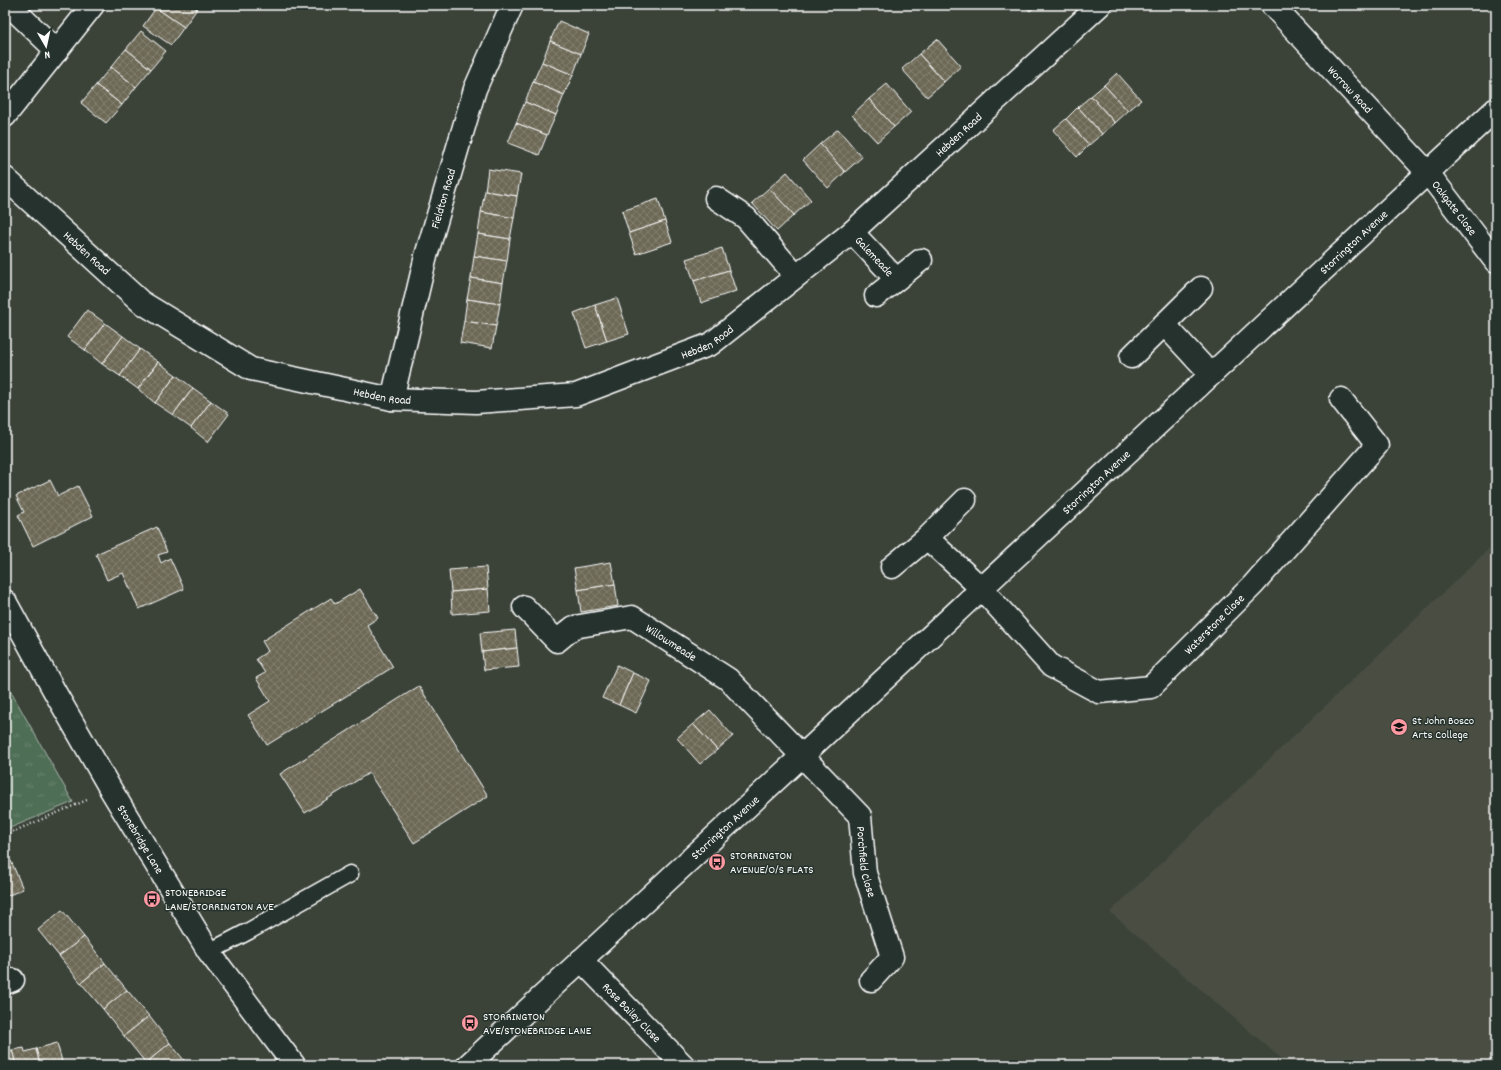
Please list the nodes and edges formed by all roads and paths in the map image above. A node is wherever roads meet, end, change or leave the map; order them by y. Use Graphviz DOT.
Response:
graph roads {
  1 [pos="93,5"];
  2 [pos="512,5"];
  3 [pos="1100,5"];
  4 [pos="1272,5"];
  5 [pos="10,14"];
  6 [pos="57,51"];
  7 [pos="1496,109"];
  8 [pos="5,116"];
  9 [pos="1428,173"];
  10 [pos="5,178"];
  11 [pos="716,198"];
  12 [pos="852,232"];
  13 [pos="921,260"];
  14 [pos="1496,262"];
  15 [pos="796,276"];
  16 [pos="896,279"];
  17 [pos="1201,288"];
  18 [pos="876,296"];
  19 [pos="1164,324"];
  20 [pos="1131,357"];
  21 [pos="1210,374"];
  22 [pos="392,399"];
  23 [pos="1341,399"];
  24 [pos="965,500"];
  25 [pos="927,538"];
  26 [pos="892,567"];
  27 [pos="981,588"];
  28 [pos="5,601"];
  29 [pos="524,607"];
  30 [pos="803,755"];
  31 [pos="112,790"];
  32 [pos="5,835"];
  33 [pos="350,874"];
  34 [pos="209,952"];
  35 [pos="581,960"];
  36 [pos="871,980"];
  37 [pos="294,1065"];
  38 [pos="468,1065"];
  39 [pos="683,1065"];
  1 -- 6 [label="street"];
  2 -- 22 [label="street, Fieldton Road"];
  3 -- 12 [label="street, Hebden Road"];
  4 -- 9 [label="street, Worrow Road"];
  5 -- 6 [label="street"];
  6 -- 8 [label="street"];
  7 -- 9 [label="street, Storrington Avenue"];
  9 -- 14 [label="street, Oakgate Close"];
  9 -- 21 [label="street, Storrington Avenue"];
  10 -- 22 [label="street, Hebden Road"];
  11 -- 15 [label="street"];
  12 -- 15 [label="street, Hebden Road"];
  12 -- 16 [label="street, Galemeade"];
  13 -- 16 [label="street, Galemeade"];
  15 -- 22 [label="street, Hebden Road"];
  16 -- 18 [label="street, Galemeade"];
  17 -- 19 [label="street"];
  19 -- 20 [label="street"];
  19 -- 21 [label="street"];
  21 -- 27 [label="street, Storrington Avenue"];
  23 -- 27 [label="street, Waterstone Close"];
  24 -- 25 [label="street"];
  25 -- 26 [label="street"];
  25 -- 27 [label="street"];
  27 -- 30 [label="street, Storrington Avenue"];
  28 -- 31 [label="street, Stonebridge Lane"];
  29 -- 30 [label="street, Willowmeade"];
  30 -- 35 [label="street, Storrington Avenue"];
  30 -- 36 [label="street, Porchfield Close"];
  31 -- 32 [label="path"];
  31 -- 34 [label="street, Stonebridge Lane"];
  33 -- 34 [label="lane"];
  34 -- 37 [label="street, Stonebridge Lane"];
  35 -- 38 [label="street, Storrington Avenue"];
  35 -- 39 [label="street, Rose Bailey Close"];
}
